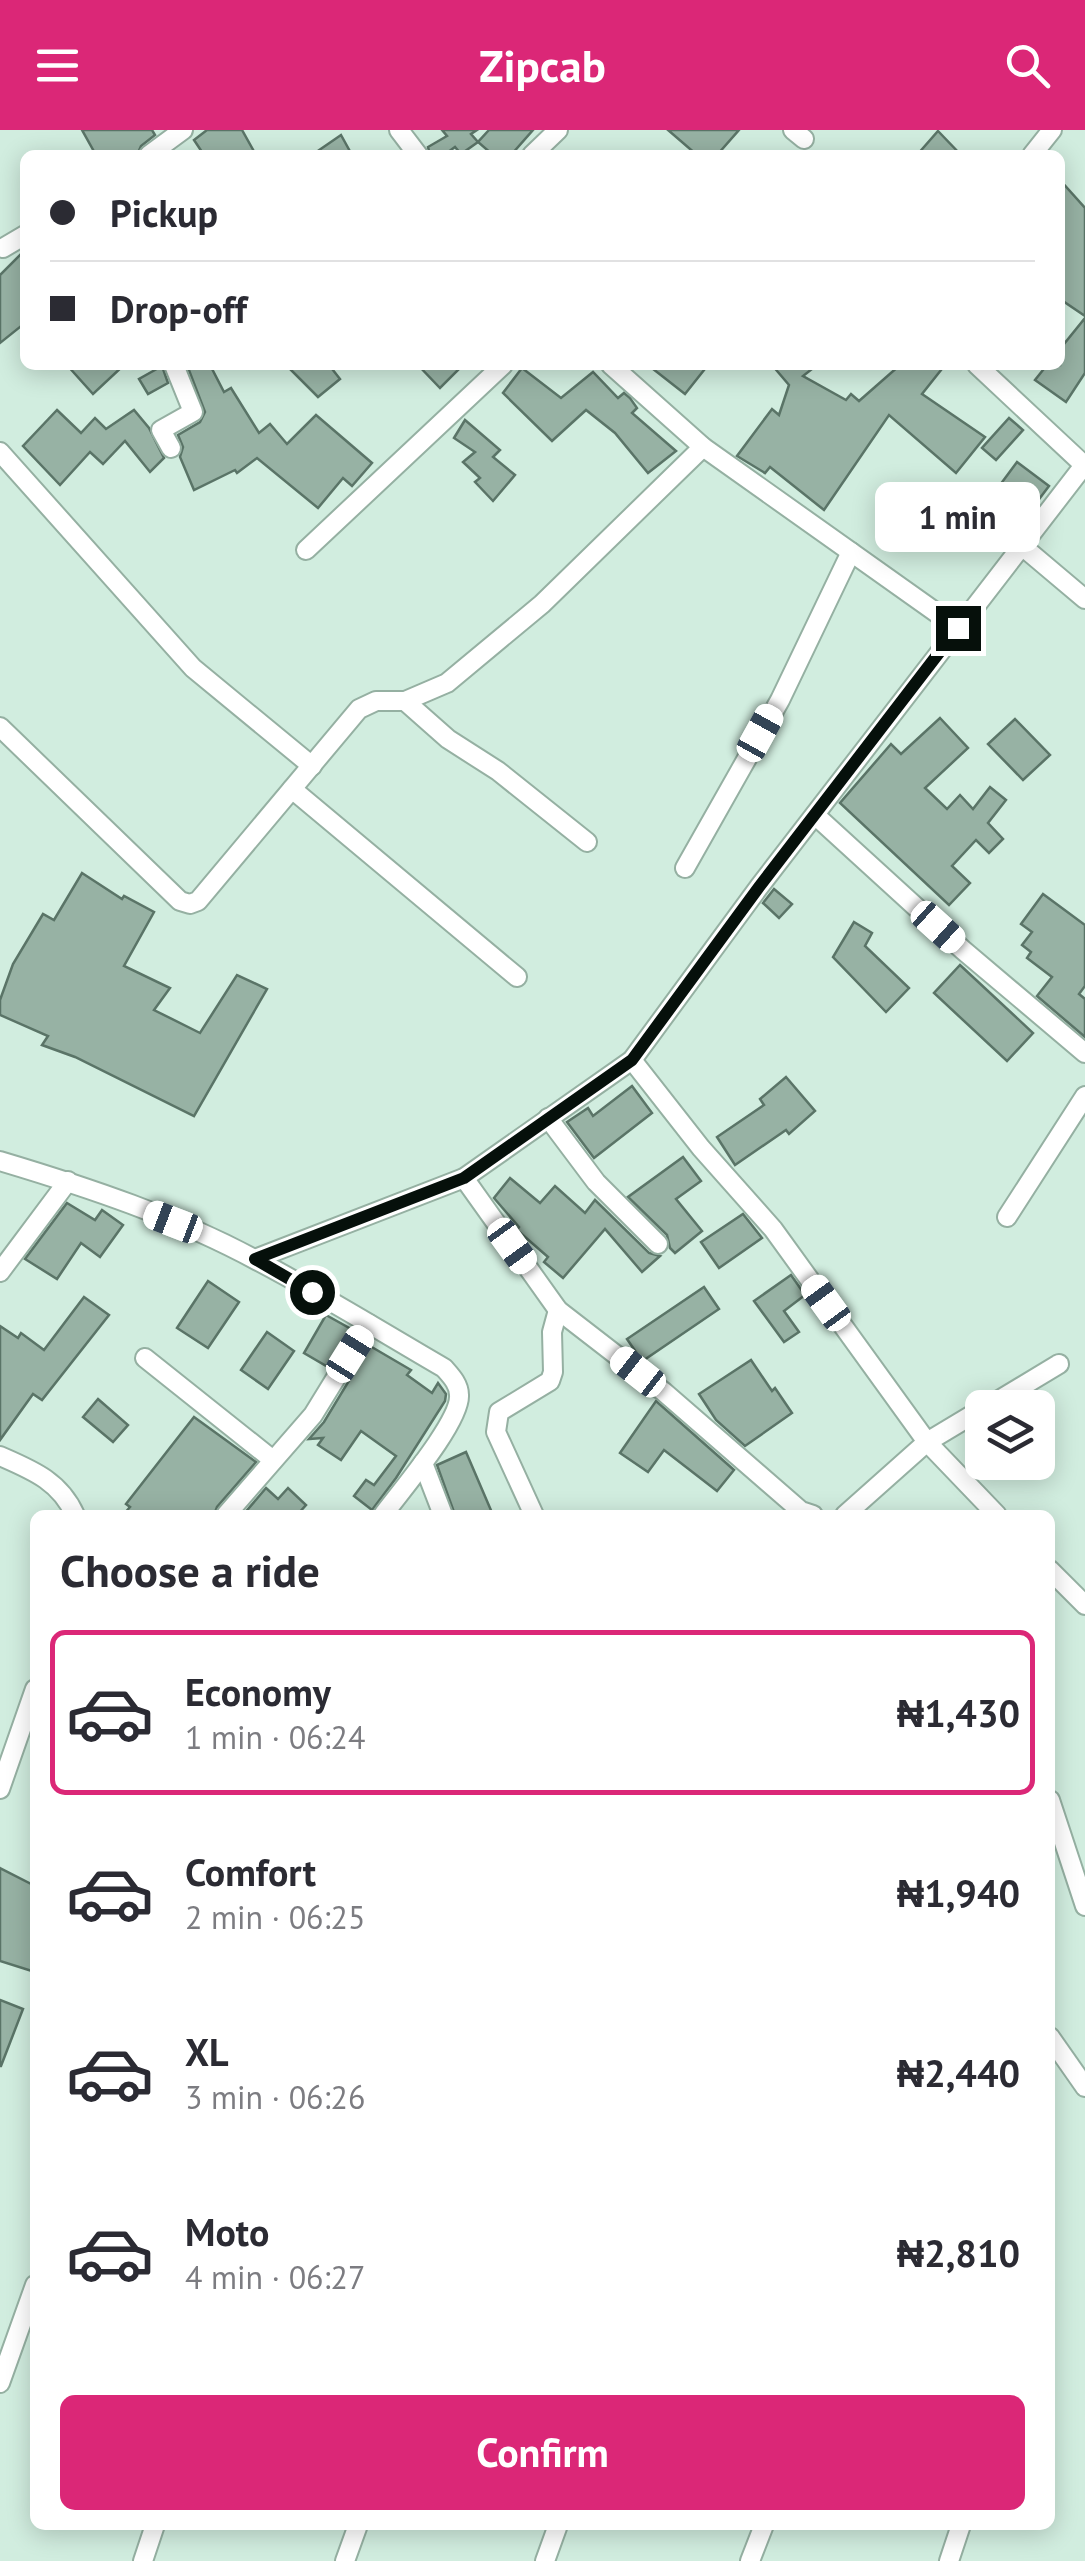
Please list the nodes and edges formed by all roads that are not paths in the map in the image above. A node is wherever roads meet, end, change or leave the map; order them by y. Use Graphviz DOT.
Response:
graph roads {
  1 [pos="183,130"];
  2 [pos="399,130"];
  3 [pos="558,130"];
  4 [pos="1052,130"];
  5 [pos="156,150"];
  6 [pos="414,150"];
  7 [pos="537,150"];
  8 [pos="1036,150"];
  9 [pos="20,238"];
  10 [pos="3,248"];
  11 [pos="174,370"];
  12 [pos="498,370"];
  13 [pos="617,370"];
  14 [pos="982,370"];
  15 [pos="703,447"];
  16 [pos="170,448"];
  17 [pos="0,452"];
  18 [pos="1085,464"];
  19 [pos="1022,546"];
  20 [pos="306,550"];
  21 [pos="851,552"];
  22 [pos="1085,599"];
  23 [pos="958,628"];
  24 [pos="405,701"];
  25 [pos="0,726"];
  26 [pos="312,766"];
  27 [pos="292,789"];
  28 [pos="814,815"];
  29 [pos="587,842"];
  30 [pos="685,868"];
  31 [pos="516,977"];
  32 [pos="1085,1053"];
  33 [pos="632,1060"];
  34 [pos="1085,1096"];
  35 [pos="548,1118"];
  36 [pos="0,1161"];
  37 [pos="464,1178"];
  38 [pos="68,1181"];
  39 [pos="1007,1217"];
  40 [pos="658,1244"];
  41 [pos="255,1259"];
  42 [pos="0,1272"];
  43 [pos="558,1310"];
  44 [pos="369,1324"];
  45 [pos="145,1358"];
  46 [pos="1059,1364"];
  47 [pos="1015,1390"];
  48 [pos="965,1419"];
  49 [pos="927,1442"];
  50 [pos="0,1456"];
  51 [pos="273,1460"];
  52 [pos="424,1463"];
  53 [pos="73,1510"];
  54 [pos="230,1510"];
  55 [pos="387,1510"];
  56 [pos="441,1510"];
  57 [pos="532,1510"];
  58 [pos="800,1510"];
  59 [pos="851,1510"];
  60 [pos="992,1510"];
  61 [pos="1055,1578"];
  62 [pos="1085,1605"];
  63 [pos="30,1703"];
  64 [pos="0,1789"];
  65 [pos="1055,1815"];
  66 [pos="1085,1906"];
  67 [pos="1055,2044"];
  68 [pos="1085,2087"];
  69 [pos="30,2300"];
  70 [pos="0,2384"];
  71 [pos="153,2530"];
  72 [pos="356,2530"];
  73 [pos="556,2530"];
  74 [pos="762,2530"];
  75 [pos="959,2530"];
  76 [pos="143,2561"];
  77 [pos="345,2561"];
  78 [pos="545,2561"];
  79 [pos="750,2561"];
  80 [pos="949,2561"];
  1 -- 5 [label="street"];
  2 -- 6 [label="street"];
  3 -- 7 [label="street"];
  4 -- 8 [label="street"];
  9 -- 10 [label="street"];
  11 -- 16 [label="street"];
  12 -- 20 [label="street"];
  13 -- 15 [label="street"];
  14 -- 18 [label="street"];
  15 -- 21 [label="street"];
  15 -- 24 [label="street"];
  17 -- 26 [label="street"];
  18 -- 19 [label="street"];
  19 -- 22 [label="street"];
  19 -- 23 [label="street"];
  21 -- 23 [label="street"];
  21 -- 30 [label="street"];
  23 -- 28 [label="street"];
  24 -- 26 [label="street"];
  24 -- 29 [label="street"];
  25 -- 27 [label="street"];
  26 -- 27 [label="street"];
  27 -- 31 [label="street"];
  28 -- 32 [label="street"];
  28 -- 33 [label="street"];
  33 -- 35 [label="street"];
  33 -- 49 [label="street"];
  34 -- 39 [label="street"];
  35 -- 37 [label="street"];
  35 -- 40 [label="street"];
  36 -- 38 [label="street"];
  37 -- 41 [label="street"];
  37 -- 43 [label="street"];
  38 -- 41 [label="street"];
  38 -- 42 [label="street"];
  41 -- 44 [label="street"];
  43 -- 57 [label="street"];
  43 -- 58 [label="street"];
  44 -- 51 [label="street"];
  44 -- 52 [label="street"];
  45 -- 51 [label="street"];
  46 -- 47 [label="street"];
  48 -- 49 [label="street"];
  49 -- 59 [label="street"];
  49 -- 60 [label="street"];
  50 -- 53 [label="street"];
  51 -- 54 [label="street"];
  52 -- 55 [label="street"];
  52 -- 56 [label="street"];
  61 -- 62 [label="street"];
  63 -- 64 [label="street"];
  65 -- 66 [label="street"];
  67 -- 68 [label="street"];
  69 -- 70 [label="street"];
  71 -- 76 [label="street"];
  72 -- 77 [label="street"];
  73 -- 78 [label="street"];
  74 -- 79 [label="street"];
  75 -- 80 [label="street"];
}
